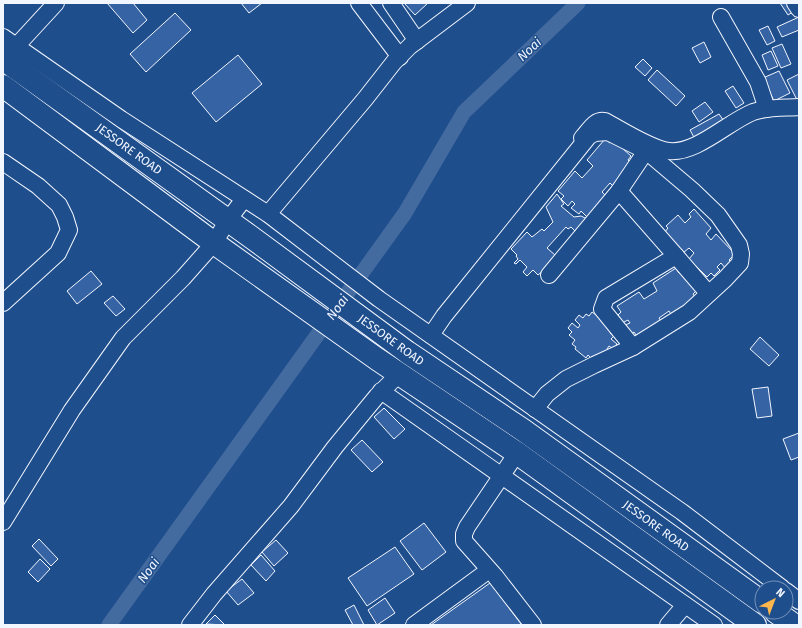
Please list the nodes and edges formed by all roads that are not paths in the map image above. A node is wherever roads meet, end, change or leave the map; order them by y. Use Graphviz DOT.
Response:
graph roads {
  1 [pos="56,3"];
  2 [pos="359,3"];
  3 [pos="392,3"];
  4 [pos="467,3"];
  5 [pos="795,3"];
  6 [pos="799,9"];
  7 [pos="721,17"];
  8 [pos="417,41"];
  9 [pos="6,53"];
  10 [pos="400,57"];
  11 [pos="3,86"];
  12 [pos="799,107"];
  13 [pos="767,109"];
  14 [pos="646,151"];
  15 [pos="3,162"];
  16 [pos="619,191"];
  17 [pos="244,198"];
  18 [pos="268,214"];
  19 [pos="228,220"];
  20 [pos="214,243"];
  21 [pos="676,256"];
  22 [pos="549,275"];
  23 [pos="708,293"];
  24 [pos="3,303"];
  25 [pos="433,337"];
  26 [pos="633,347"];
  27 [pos="427,366"];
  28 [pos="399,374"];
  29 [pos="382,391"];
  30 [pos="535,409"];
  31 [pos="517,453"];
  32 [pos="502,476"];
  33 [pos="3,522"];
  34 [pos="489,570"];
  35 [pos="771,580"];
  36 [pos="754,596"];
  37 [pos="718,599"];
  38 [pos="685,605"];
  39 [pos="707,623"];
  40 [pos="190,625"];
  41 [pos="414,625"];
  42 [pos="533,625"];
  43 [pos="668,625"];
  44 [pos="755,625"];
  1 -- 9 [label="street"];
  2 -- 10 [label="street"];
  3 -- 8 [label="street"];
  4 -- 8 [label="street"];
  5 -- 6 [label="street"];
  7 -- 13 [label="street"];
  8 -- 10 [label="street"];
  9 -- 17 [label="street"];
  9 -- 19 [label="highway, JESSORE ROAD"];
  10 -- 18 [label="street"];
  11 -- 20 [label="highway"];
  12 -- 13 [label="street"];
  13 -- 25 [label="street"];
  14 -- 16 [label="street"];
  14 -- 23 [label="street"];
  14 -- 25 [label="street"];
  15 -- 24 [label="street"];
  16 -- 21 [label="street"];
  16 -- 22 [label="street"];
  17 -- 18 [label="street"];
  17 -- 19 [label="street"];
  18 -- 25 [label="street"];
  19 -- 20 [label="street"];
  19 -- 27 [label="highway, JESSORE ROAD"];
  20 -- 28 [label="highway"];
  20 -- 33 [label="street"];
  21 -- 23 [label="street"];
  21 -- 26 [label="street"];
  23 -- 26 [label="street"];
  25 -- 27 [label="street"];
  25 -- 30 [label="street"];
  26 -- 30 [label="street"];
  27 -- 36 [label="highway, JESSORE ROAD"];
  28 -- 29 [label="street"];
  28 -- 31 [label="highway"];
  29 -- 32 [label="street"];
  29 -- 40 [label="street"];
  30 -- 35 [label="street"];
  31 -- 32 [label="street"];
  31 -- 37 [label="highway"];
  32 -- 34 [label="street"];
  32 -- 38 [label="street"];
  34 -- 41 [label="street"];
  34 -- 42 [label="street"];
  37 -- 39 [label="street"];
  37 -- 44 [label="highway"];
  38 -- 39 [label="street"];
  38 -- 43 [label="street"];
}
